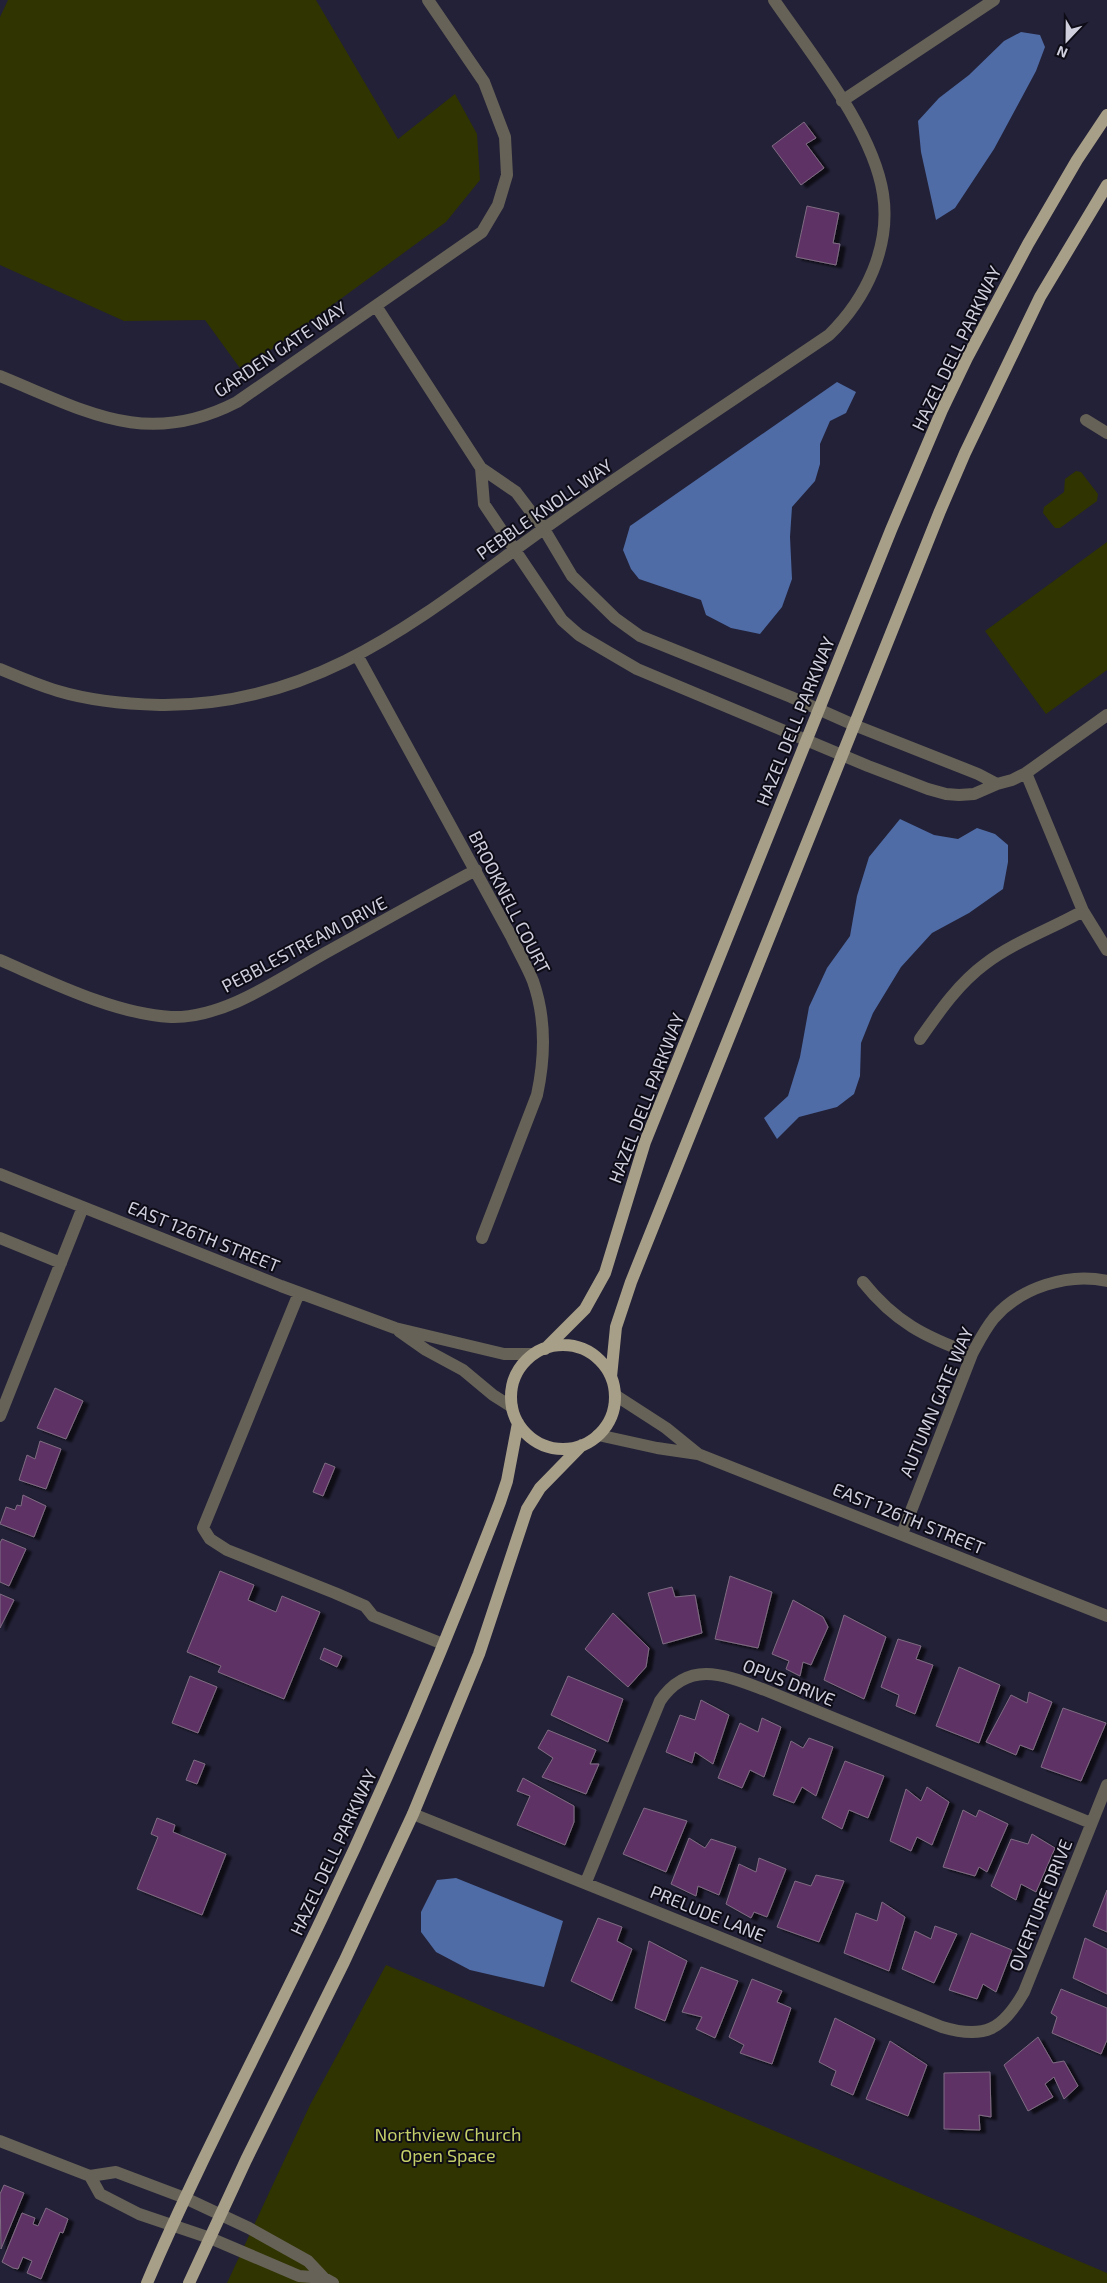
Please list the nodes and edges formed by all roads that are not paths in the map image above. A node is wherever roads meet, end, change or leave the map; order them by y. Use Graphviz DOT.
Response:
graph roads {
  1 [pos="428,0"];
  2 [pos="774,0"];
  3 [pos="994,0"];
  4 [pos="842,101"];
  5 [pos="1107,115"];
  6 [pos="1107,185"];
  7 [pos="376,306"];
  8 [pos="0,376"];
  9 [pos="1086,420"];
  10 [pos="1107,433"];
  11 [pos="481,468"];
  12 [pos="544,529"];
  13 [pos="514,550"];
  14 [pos="357,655"];
  15 [pos="0,669"];
  16 [pos="818,709"];
  17 [pos="1107,715"];
  18 [pos="854,725"];
  19 [pos="806,740"];
  20 [pos="842,755"];
  21 [pos="1026,773"];
  22 [pos="997,784"];
  23 [pos="476,870"];
  24 [pos="1083,911"];
  25 [pos="1107,950"];
  26 [pos="0,960"];
  27 [pos="920,1039"];
  28 [pos="0,1174"];
  29 [pos="83,1207"];
  30 [pos="0,1238"];
  31 [pos="482,1238"];
  32 [pos="61,1263"];
  33 [pos="1107,1281"];
  34 [pos="863,1282"];
  35 [pos="299,1293"];
  36 [pos="395,1328"];
  37 [pos="540,1351"];
  38 [pos="972,1354"];
  39 [pos="611,1377"];
  40 [pos="615,1395"];
  41 [pos="512,1407"];
  42 [pos="0,1416"];
  43 [pos="518,1423"];
  44 [pos="598,1435"];
  45 [pos="582,1445"];
  46 [pos="698,1454"];
  47 [pos="902,1534"];
  48 [pos="1107,1616"];
  49 [pos="443,1644"];
  50 [pos="1107,1785"];
  51 [pos="413,1814"];
  52 [pos="1091,1823"];
  53 [pos="586,1882"];
  54 [pos="992,2028"];
  55 [pos="0,2141"];
  56 [pos="90,2176"];
  57 [pos="185,2198"];
  58 [pos="221,2214"];
  59 [pos="173,2225"];
  60 [pos="210,2238"];
  61 [pos="329,2280"];
  62 [pos="147,2283"];
  63 [pos="190,2283"];
  1 -- 7 [label="street, GARDEN GATE WAY"];
  2 -- 4 [label="street, PEBBLE KNOLL WAY"];
  3 -- 4 [label="street"];
  4 -- 12 [label="street, PEBBLE KNOLL WAY"];
  5 -- 16 [label="main road, HAZEL DELL PARKWAY"];
  6 -- 18 [label="main road"];
  7 -- 8 [label="street, GARDEN GATE WAY"];
  7 -- 11 [label="street"];
  9 -- 10 [label="street"];
  11 -- 12 [label="street"];
  11 -- 13 [label="street"];
  12 -- 13 [label="street, PEBBLE KNOLL WAY"];
  12 -- 16 [label="street"];
  13 -- 14 [label="street, PEBBLE KNOLL WAY"];
  13 -- 19 [label="street"];
  14 -- 15 [label="street, PEBBLE KNOLL WAY"];
  14 -- 23 [label="street, BROOKNELL COURT"];
  16 -- 18 [label="street"];
  16 -- 19 [label="main road, HAZEL DELL PARKWAY"];
  17 -- 21 [label="street"];
  18 -- 20 [label="main road"];
  18 -- 22 [label="street"];
  19 -- 20 [label="street"];
  19 -- 37 [label="main road, HAZEL DELL PARKWAY"];
  20 -- 22 [label="street"];
  20 -- 39 [label="main road"];
  21 -- 22 [label="street"];
  21 -- 24 [label="street"];
  23 -- 26 [label="street, PEBBLESTREAM DRIVE"];
  23 -- 31 [label="street, BROOKNELL COURT"];
  24 -- 25 [label="street"];
  24 -- 27 [label="street"];
  28 -- 29 [label="street, EAST 126TH STREET"];
  29 -- 32 [label="street"];
  29 -- 35 [label="street, EAST 126TH STREET"];
  30 -- 32 [label="street"];
  32 -- 42 [label="street"];
  33 -- 38 [label="street, AUTUMN GATE WAY"];
  34 -- 38 [label="street"];
  35 -- 36 [label="street, EAST 126TH STREET"];
  35 -- 49 [label="street"];
  36 -- 37 [label="street, EAST 126TH STREET"];
  36 -- 41 [label="street, EAST 126TH STREET"];
  37 -- 39 [label="main road"];
  37 -- 41 [label="main road"];
  38 -- 47 [label="street, AUTUMN GATE WAY"];
  39 -- 40 [label="main road"];
  40 -- 44 [label="main road"];
  40 -- 46 [label="street, EAST 126TH STREET"];
  41 -- 43 [label="main road"];
  43 -- 45 [label="main road"];
  43 -- 49 [label="main road, HAZEL DELL PARKWAY"];
  44 -- 45 [label="main road"];
  44 -- 46 [label="street, EAST 126TH STREET"];
  45 -- 51 [label="main road"];
  46 -- 47 [label="street, EAST 126TH STREET"];
  47 -- 48 [label="street, EAST 126TH STREET"];
  49 -- 57 [label="main road, HAZEL DELL PARKWAY"];
  50 -- 52 [label="street, OVERTURE DRIVE"];
  51 -- 53 [label="street, PRELUDE LANE"];
  51 -- 58 [label="main road"];
  52 -- 53 [label="street, OPUS DRIVE"];
  52 -- 54 [label="street, OVERTURE DRIVE"];
  53 -- 54 [label="street, PRELUDE LANE"];
  55 -- 56 [label="street"];
  56 -- 57 [label="street"];
  56 -- 59 [label="street"];
  57 -- 58 [label="street"];
  57 -- 59 [label="main road, HAZEL DELL PARKWAY"];
  58 -- 60 [label="main road"];
  58 -- 61 [label="street"];
  59 -- 60 [label="street"];
  59 -- 62 [label="main road, HAZEL DELL PARKWAY"];
  60 -- 61 [label="street"];
  60 -- 63 [label="main road"];
}
